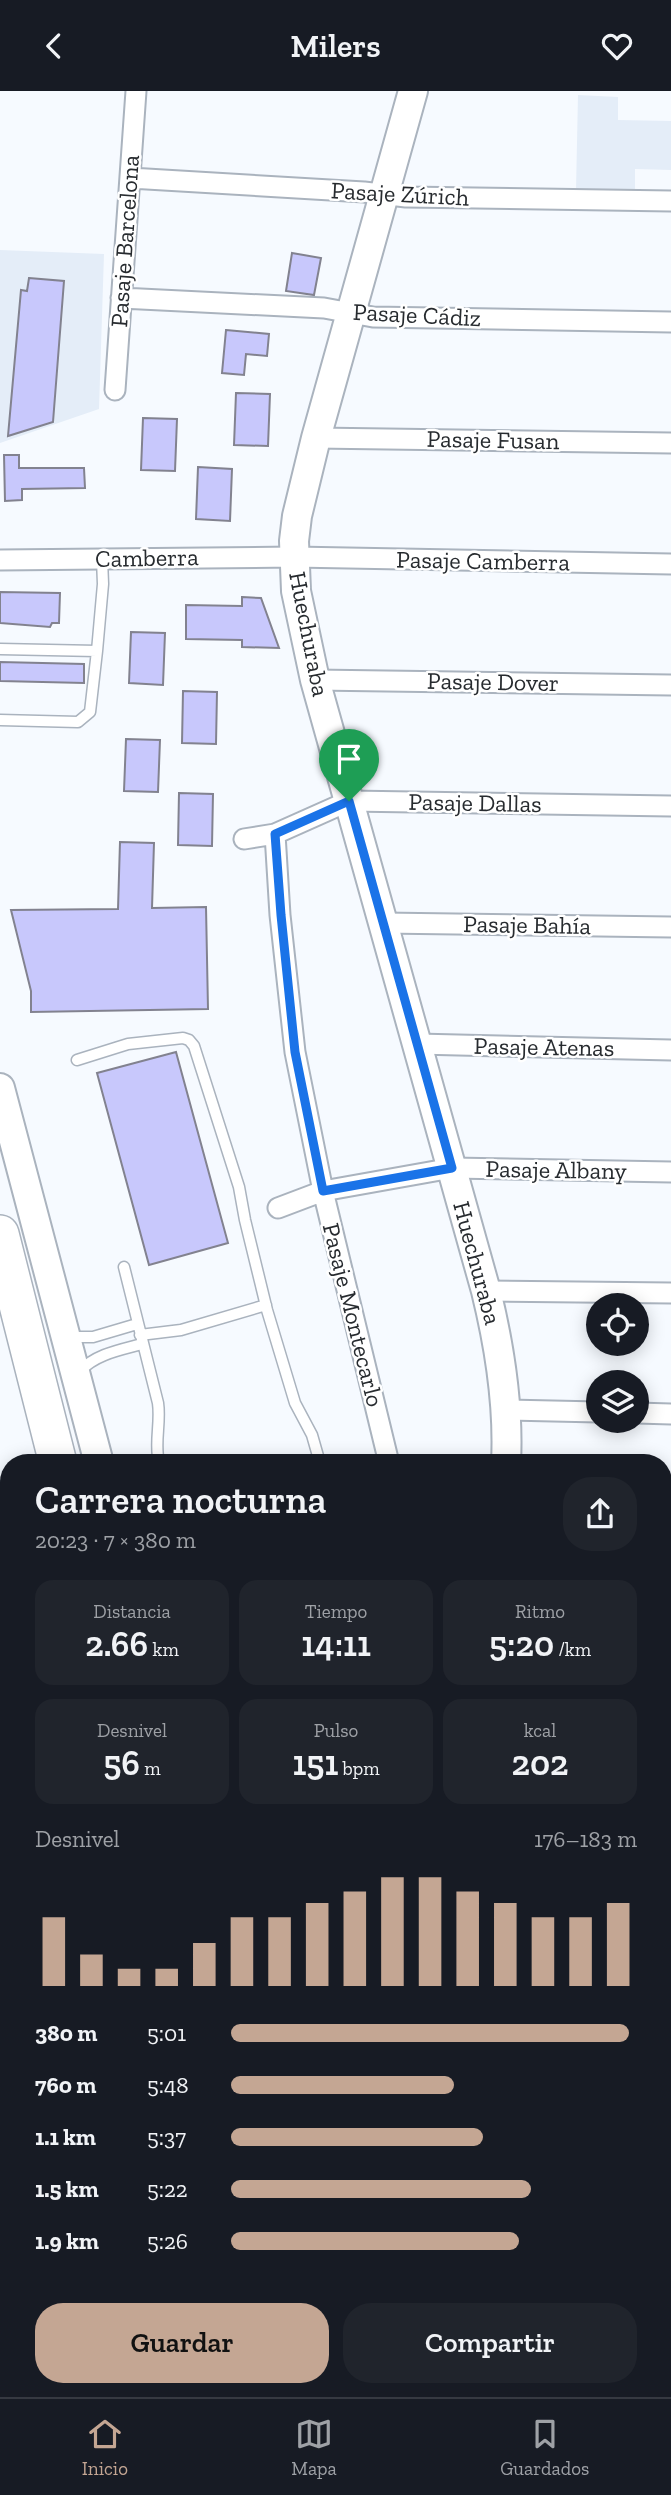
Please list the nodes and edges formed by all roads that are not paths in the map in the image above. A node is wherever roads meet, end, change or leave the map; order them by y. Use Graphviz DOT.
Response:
graph roads {
  1 [pos="136,91"];
  2 [pos="413,91"];
  3 [pos="130,178"];
  4 [pos="384,194"];
  5 [pos="671,201"];
  6 [pos="121,298"];
  7 [pos="351,313"];
  8 [pos="671,322"];
  9 [pos="115,390"];
  10 [pos="316,437"];
  11 [pos="671,443"];
  12 [pos="294,557"];
  13 [pos="102,559"];
  14 [pos="0,560"];
  15 [pos="671,564"];
  16 [pos="0,649"];
  17 [pos="97,651"];
  18 [pos="315,680"];
  19 [pos="671,685"];
  20 [pos="0,720"];
  21 [pos="349,801"];
  22 [pos="671,806"];
  23 [pos="275,834"];
  24 [pos="244,839"];
  25 [pos="383,923"];
  26 [pos="671,927"];
  27 [pos="417,1044"];
  28 [pos="671,1050"];
  29 [pos="77,1060"];
  30 [pos="0,1088"];
  31 [pos="452,1168"];
  32 [pos="671,1172"];
  33 [pos="323,1191"];
  34 [pos="278,1208"];
  35 [pos="0,1234"];
  36 [pos="124,1267"];
  37 [pos="486,1291"];
  38 [pos="671,1293"];
  39 [pos="266,1305"];
  40 [pos="137,1324"];
  41 [pos="67,1337"];
  42 [pos="141,1339"];
  43 [pos="77,1374"];
  44 [pos="507,1410"];
  45 [pos="586,1412"];
  46 [pos="649,1413"];
  47 [pos="671,1414"];
  48 [pos="56,1454"];
  49 [pos="97,1454"];
  50 [pos="157,1454"];
  51 [pos="317,1454"];
  52 [pos="387,1454"];
  53 [pos="506,1454"];
  1 -- 3 [label="street, Pasaje Barcelona"];
  2 -- 4 [label="street, Huechuraba"];
  3 -- 4 [label="street, Pasaje Zúrich"];
  3 -- 6 [label="street, Pasaje Barcelona"];
  4 -- 5 [label="street, Pasaje Zúrich"];
  4 -- 7 [label="street, Huechuraba"];
  6 -- 7 [label="street, Pasaje Cádiz"];
  6 -- 9 [label="street, Pasaje Barcelona"];
  7 -- 8 [label="street, Pasaje Cádiz"];
  7 -- 10 [label="street, Huechuraba"];
  10 -- 11 [label="street, Pasaje Fusan"];
  10 -- 12 [label="street, Huechuraba"];
  12 -- 13 [label="street, Camberra"];
  12 -- 15 [label="street, Pasaje Camberra"];
  12 -- 18 [label="street, Huechuraba"];
  13 -- 14 [label="street, Camberra"];
  13 -- 17 [label="lane"];
  16 -- 17 [label="lane"];
  17 -- 20 [label="lane"];
  18 -- 19 [label="street, Pasaje Dover"];
  18 -- 21 [label="street, Huechuraba"];
  21 -- 22 [label="street, Pasaje Dallas"];
  21 -- 23 [label="street, Pasaje Dallas"];
  21 -- 25 [label="street, Huechuraba"];
  23 -- 24 [label="street, Pasaje Dallas"];
  23 -- 33 [label="street, Pasaje Montecarlo"];
  25 -- 26 [label="street, Pasaje Bahía"];
  25 -- 27 [label="street, Huechuraba"];
  27 -- 28 [label="street, Pasaje Atenas"];
  27 -- 31 [label="street, Huechuraba"];
  29 -- 39 [label="lane"];
  30 -- 41 [label="street"];
  31 -- 32 [label="street, Pasaje Albany"];
  31 -- 33 [label="street, Pasaje Albany"];
  31 -- 37 [label="street, Huechuraba"];
  33 -- 34 [label="street, Pasaje Albany"];
  33 -- 52 [label="street, Pasaje Montecarlo"];
  35 -- 48 [label="highway"];
  36 -- 40 [label="lane"];
  37 -- 38 [label="street"];
  37 -- 44 [label="street, Huechuraba"];
  39 -- 42 [label="lane"];
  39 -- 51 [label="lane"];
  40 -- 41 [label="lane"];
  40 -- 42 [label="lane"];
  41 -- 43 [label="street"];
  42 -- 43 [label="lane"];
  42 -- 50 [label="lane"];
  43 -- 49 [label="street"];
  44 -- 45 [label="street"];
  44 -- 53 [label="street, Huechuraba"];
  46 -- 47 [label="street"];
}
